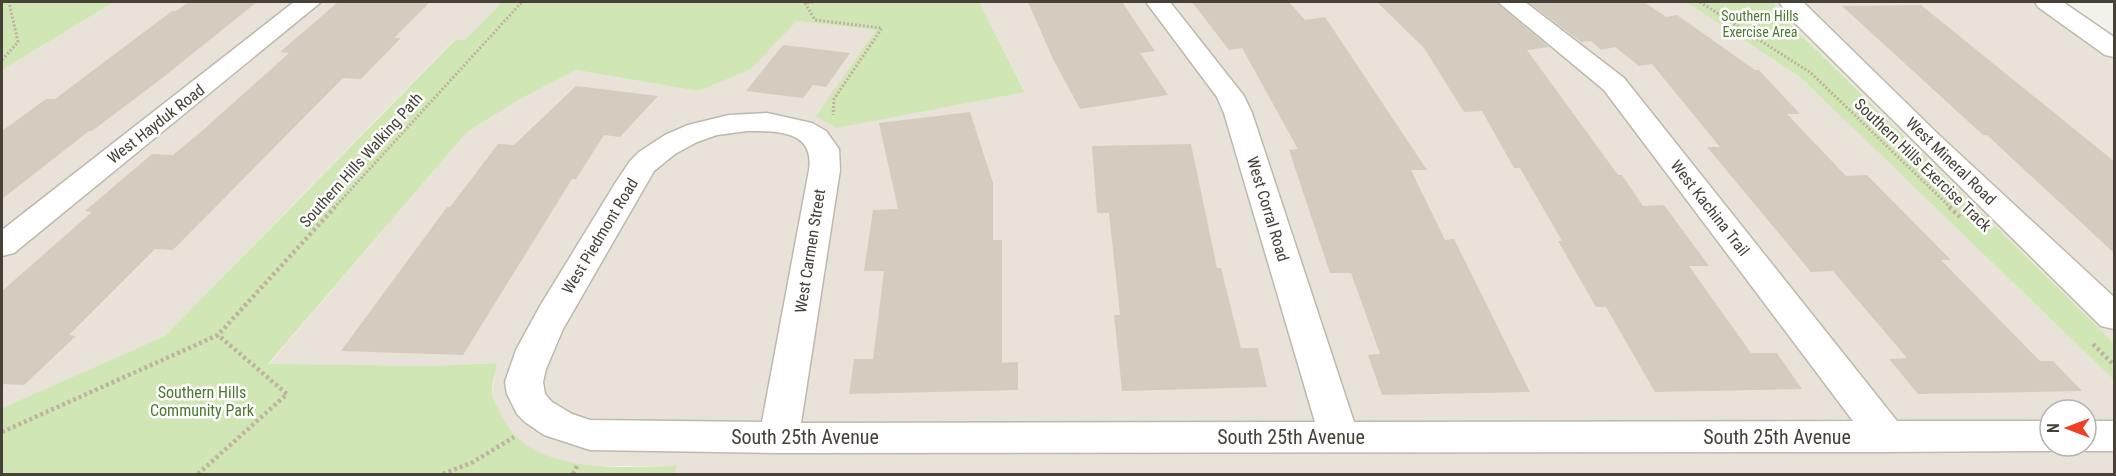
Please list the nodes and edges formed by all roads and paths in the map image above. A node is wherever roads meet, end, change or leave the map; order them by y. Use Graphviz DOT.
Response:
graph roads {
  1 [pos="9,2"];
  2 [pos="309,2"];
  3 [pos="522,2"];
  4 [pos="813,2"];
  5 [pos="1158,2"];
  6 [pos="1510,2"];
  7 [pos="1700,2"];
  8 [pos="1791,2"];
  9 [pos="2047,2"];
  10 [pos="2115,49"];
  11 [pos="2,60"];
  12 [pos="808,132"];
  13 [pos="1968,225"];
  14 [pos="2,246"];
  15 [pos="2115,316"];
  16 [pos="218,335"];
  17 [pos="2089,340"];
  18 [pos="2115,364"];
  19 [pos="530,422"];
  20 [pos="2,432"];
  21 [pos="2038,436"];
  22 [pos="2098,436"];
  23 [pos="2115,436"];
  24 [pos="1339,437"];
  25 [pos="1887,437"];
  26 [pos="779,438"];
  27 [pos="580,456"];
  28 [pos="198,474"];
  29 [pos="443,474"];
  30 [pos="573,474"];
  1 -- 11 [label="path"];
  2 -- 14 [label="street, West Hayduk Road"];
  3 -- 16 [label="path, Southern Hills Walking Path"];
  4 -- 12 [label="path"];
  5 -- 24 [label="street, West Corral Road"];
  6 -- 25 [label="street, West Kachina Trail"];
  7 -- 13 [label="path, Southern Hills Exercise Track"];
  8 -- 15 [label="street, West Mineral Road"];
  9 -- 10 [label="street"];
  12 -- 19 [label="street, West Piedmont Road"];
  12 -- 26 [label="street, West Carmen Street"];
  16 -- 20 [label="path, Southern Hills Walking Path"];
  16 -- 28 [label="path"];
  17 -- 18 [label="path"];
  19 -- 26 [label="street, South 25th Avenue"];
  19 -- 29 [label="path"];
  21 -- 25 [label="street, South 25th Avenue"];
  22 -- 23 [label="street"];
  24 -- 25 [label="street, South 25th Avenue"];
  24 -- 26 [label="street, South 25th Avenue"];
  27 -- 30 [label="path"];
}
